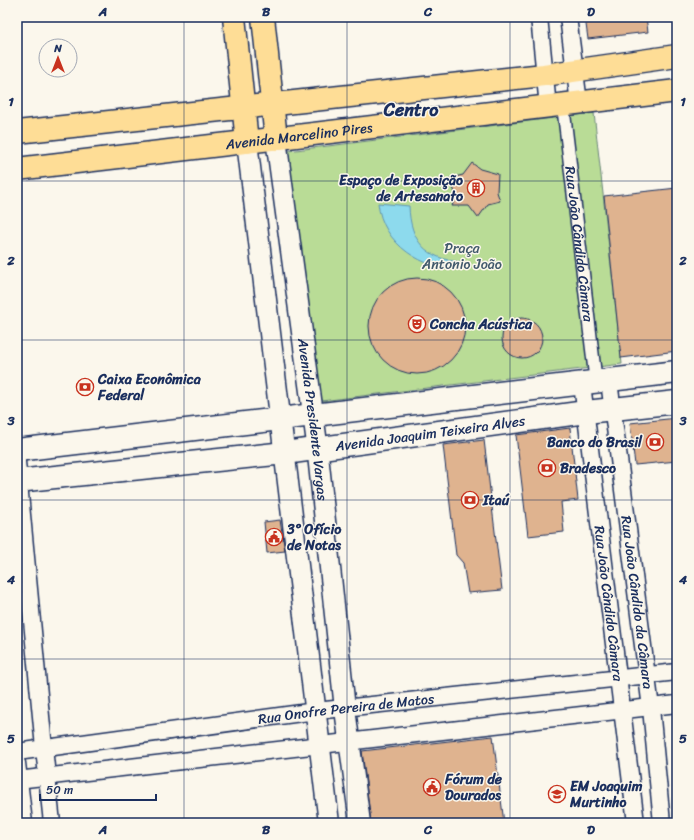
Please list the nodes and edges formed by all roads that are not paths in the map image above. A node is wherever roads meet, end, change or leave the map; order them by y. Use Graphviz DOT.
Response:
graph roads {
  1 [pos="234,17"];
  2 [pos="263,17"];
  3 [pos="539,17"];
  4 [pos="568,17"];
  5 [pos="677,56"];
  6 [pos="574,70"];
  7 [pos="544,75"];
  8 [pos="677,91"];
  9 [pos="272,105"];
  10 [pos="563,105"];
  11 [pos="242,108"];
  12 [pos="17,132"];
  13 [pos="276,139"];
  14 [pos="247,142"];
  15 [pos="17,169"];
  16 [pos="677,372"];
  17 [pos="596,383"];
  18 [pos="677,402"];
  19 [pos="612,410"];
  20 [pos="586,412"];
  21 [pos="313,416"];
  22 [pos="281,420"];
  23 [pos="318,447"];
  24 [pos="17,450"];
  25 [pos="285,453"];
  26 [pos="18,474"];
  27 [pos="677,672"];
  28 [pos="646,675"];
  29 [pos="618,678"];
  30 [pos="677,704"];
  31 [pos="345,708"];
  32 [pos="651,708"];
  33 [pos="316,711"];
  34 [pos="623,712"];
  35 [pos="350,741"];
  36 [pos="318,744"];
  37 [pos="44,748"];
  38 [pos="17,752"];
  39 [pos="17,763"];
  40 [pos="47,777"];
  41 [pos="18,780"];
  42 [pos="24,823"];
  43 [pos="52,823"];
  44 [pos="329,823"];
  45 [pos="360,823"];
  46 [pos="636,823"];
  47 [pos="662,823"];
  1 -- 11 [label="main road"];
  2 -- 9 [label="main road, Avenida Presidente Vargas"];
  3 -- 7 [label="street, Rua João Cândido Câmara"];
  4 -- 6 [label="street, Rua João Cândido Câmara"];
  5 -- 6 [label="main road"];
  6 -- 7 [label="main road"];
  6 -- 10 [label="street, Rua João Cândido Câmara"];
  7 -- 9 [label="main road"];
  7 -- 10 [label="street, Rua João Cândido Câmara"];
  8 -- 10 [label="main road, Avenida Marcelino Pires"];
  9 -- 11 [label="main road"];
  9 -- 13 [label="main road, Avenida Presidente Vargas"];
  10 -- 13 [label="main road, Avenida Marcelino Pires"];
  10 -- 17 [label="street, Rua João Cândido Câmara"];
  11 -- 12 [label="main road"];
  11 -- 14 [label="main road"];
  13 -- 14 [label="main road, Avenida Marcelino Pires"];
  13 -- 21 [label="street, Avenida Presidente Vargas"];
  14 -- 15 [label="main road, Avenida Marcelino Pires"];
  14 -- 22 [label="street"];
  16 -- 17 [label="main road"];
  17 -- 19 [label="street, Rua João Cândido da Câmara"];
  17 -- 20 [label="street, Rua João Cândido Câmara"];
  17 -- 21 [label="main road"];
  18 -- 19 [label="main road, Avenida Joaquim Teixeira Alves"];
  19 -- 20 [label="main road, Avenida Joaquim Teixeira Alves"];
  19 -- 28 [label="street, Rua João Cândido da Câmara"];
  20 -- 23 [label="main road, Avenida Joaquim Teixeira Alves"];
  20 -- 29 [label="street, Rua João Cândido Câmara"];
  21 -- 22 [label="main road"];
  21 -- 23 [label="street, Avenida Presidente Vargas"];
  22 -- 24 [label="main road"];
  22 -- 25 [label="street"];
  23 -- 25 [label="main road, Avenida Joaquim Teixeira Alves"];
  23 -- 31 [label="street, Avenida Presidente Vargas"];
  25 -- 26 [label="main road, Avenida Joaquim Teixeira Alves"];
  25 -- 33 [label="street"];
  26 -- 37 [label="street"];
  27 -- 28 [label="street, Rua Onofre Pereira de Matos"];
  28 -- 29 [label="street, Rua Onofre Pereira de Matos"];
  28 -- 32 [label="street, Rua João Cândido da Câmara"];
  29 -- 31 [label="street, Rua Onofre Pereira de Matos"];
  29 -- 34 [label="street, Rua João Cândido Câmara"];
  30 -- 32 [label="street"];
  31 -- 33 [label="street, Rua Onofre Pereira de Matos"];
  31 -- 35 [label="street, Avenida Presidente Vargas"];
  32 -- 34 [label="street"];
  32 -- 47 [label="street, Rua João Cândido da Câmara"];
  33 -- 36 [label="street"];
  33 -- 37 [label="street, Rua Onofre Pereira de Matos"];
  34 -- 35 [label="street"];
  34 -- 46 [label="street, Rua João Cândido Câmara"];
  35 -- 36 [label="street"];
  35 -- 45 [label="street, Avenida Presidente Vargas"];
  36 -- 40 [label="street"];
  36 -- 44 [label="street"];
  37 -- 38 [label="street, Rua Onofre Pereira de Matos"];
  37 -- 40 [label="street"];
  39 -- 41 [label="street"];
  40 -- 41 [label="street"];
  40 -- 43 [label="street"];
  41 -- 42 [label="street"];
}
